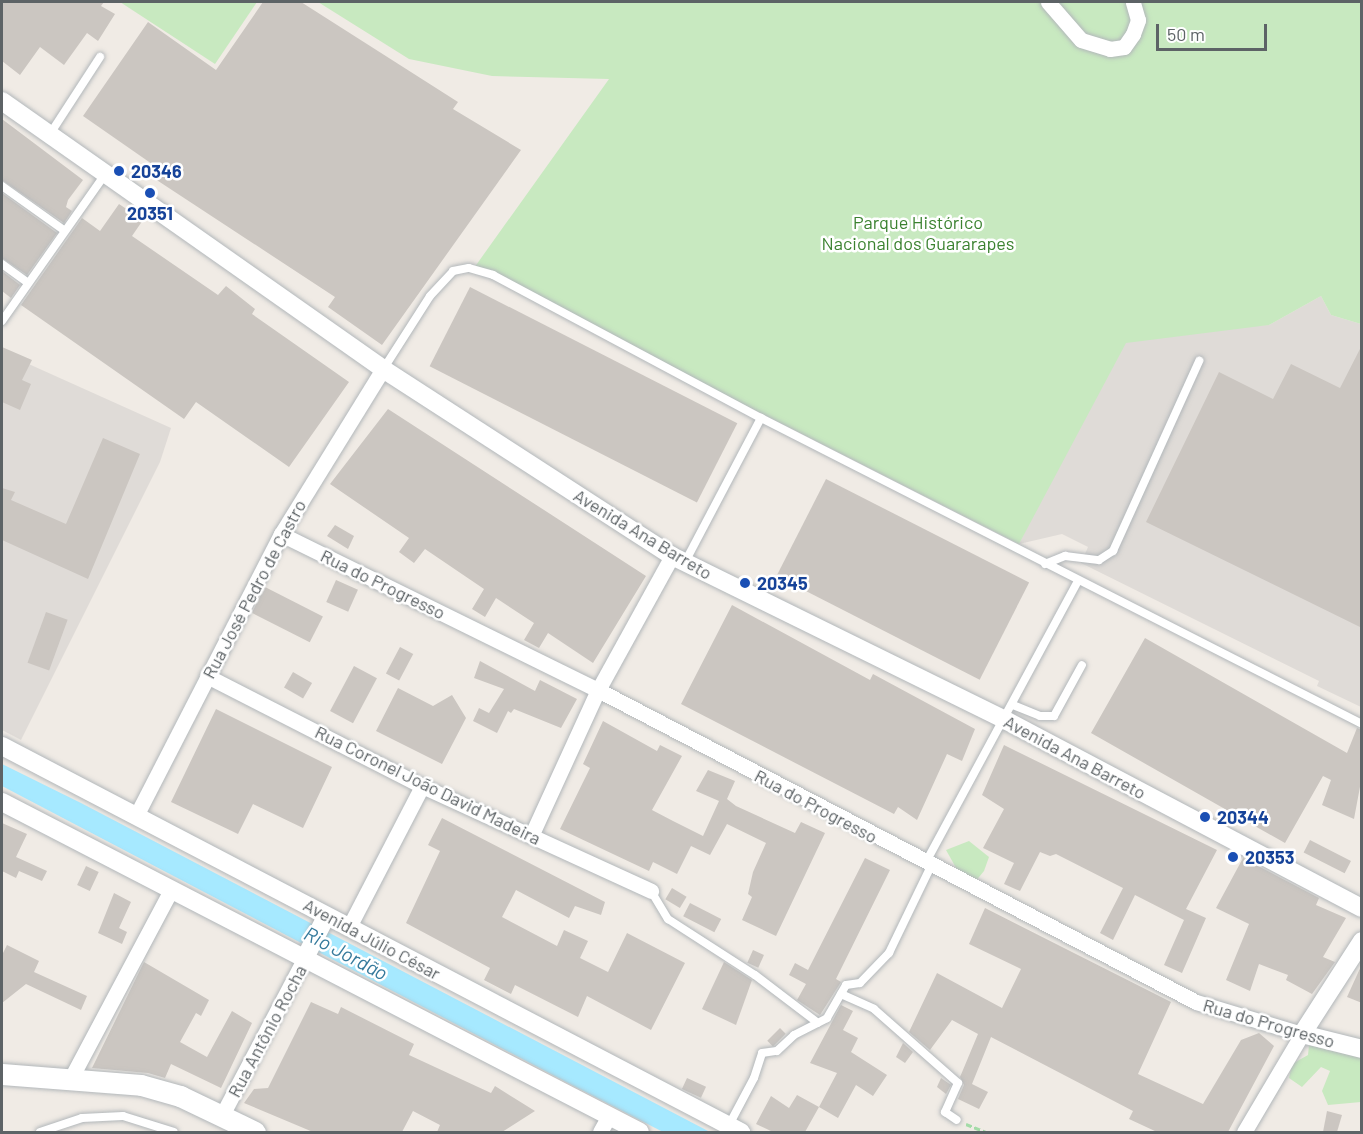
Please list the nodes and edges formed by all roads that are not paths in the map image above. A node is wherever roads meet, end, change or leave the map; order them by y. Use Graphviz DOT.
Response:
graph roads {
  1 [pos="1048,2"];
  2 [pos="1133,2"];
  3 [pos="100,57"];
  4 [pos="2,101"];
  5 [pos="49,134"];
  6 [pos="106,173"];
  7 [pos="2,186"];
  8 [pos="65,231"];
  9 [pos="2,264"];
  10 [pos="28,283"];
  11 [pos="2,321"];
  12 [pos="1199,361"];
  13 [pos="383,369"];
  14 [pos="762,418"];
  15 [pos="281,534"];
  16 [pos="678,560"];
  17 [pos="1045,564"];
  18 [pos="1078,581"];
  19 [pos="1082,665"];
  20 [pos="207,676"];
  21 [pos="598,690"];
  22 [pos="1009,712"];
  23 [pos="1362,724"];
  24 [pos="2,746"];
  25 [pos="422,786"];
  26 [pos="2,802"];
  27 [pos="136,816"];
  28 [pos="532,834"];
  29 [pos="928,865"];
  30 [pos="171,890"];
  31 [pos="651,891"];
  32 [pos="1362,908"];
  33 [pos="326,917"];
  34 [pos="349,927"];
  35 [pos="1362,941"];
  36 [pos="306,957"];
  37 [pos="841,994"];
  38 [pos="818,1023"];
  39 [pos="1302,1034"];
  40 [pos="1362,1049"];
  41 [pos="2,1074"];
  42 [pos="71,1078"];
  43 [pos="222,1115"];
  44 [pos="957,1120"];
  45 [pos="605,1124"];
  46 [pos="735,1129"];
  47 [pos="40,1132"];
  48 [pos="174,1132"];
  49 [pos="255,1132"];
  50 [pos="640,1132"];
  51 [pos="1244,1132"];
  1 -- 2 [label="street"];
  3 -- 5 [label="lane"];
  4 -- 5 [label="street, Avenida Ana Barreto"];
  5 -- 6 [label="street, Avenida Ana Barreto"];
  6 -- 8 [label="lane"];
  6 -- 13 [label="street, Avenida Ana Barreto"];
  7 -- 8 [label="lane"];
  8 -- 10 [label="lane"];
  9 -- 10 [label="lane"];
  10 -- 11 [label="lane"];
  12 -- 17 [label="lane"];
  13 -- 14 [label="lane"];
  13 -- 15 [label="street, Rua José Pedro de Castro"];
  13 -- 16 [label="street, Avenida Ana Barreto"];
  14 -- 16 [label="lane"];
  14 -- 17 [label="lane"];
  15 -- 20 [label="street, Rua José Pedro de Castro"];
  15 -- 21 [label="street, Rua do Progresso"];
  16 -- 21 [label="street"];
  16 -- 22 [label="street, Avenida Ana Barreto"];
  17 -- 18 [label="lane"];
  18 -- 22 [label="lane"];
  18 -- 23 [label="lane"];
  19 -- 22 [label="lane"];
  20 -- 25 [label="street, Rua Coronel João David Madeira"];
  20 -- 27 [label="street, Rua José Pedro de Castro"];
  21 -- 28 [label="street"];
  21 -- 29 [label="street, Rua do Progresso"];
  22 -- 29 [label="lane"];
  22 -- 32 [label="street, Avenida Ana Barreto"];
  24 -- 27 [label="street, Avenida Júlio César"];
  25 -- 28 [label="street, Rua Coronel João David Madeira"];
  25 -- 34 [label="street"];
  26 -- 30 [label="street"];
  27 -- 33 [label="street, Avenida Júlio César"];
  28 -- 31 [label="street, Rua Coronel João David Madeira"];
  29 -- 37 [label="lane"];
  29 -- 39 [label="street, Rua do Progresso"];
  30 -- 36 [label="street"];
  30 -- 42 [label="street"];
  31 -- 38 [label="lane"];
  33 -- 34 [label="street, Avenida Júlio César"];
  33 -- 36 [label="street, Rua Antônio Rocha"];
  34 -- 46 [label="street, Avenida Júlio César"];
  35 -- 39 [label="street"];
  36 -- 43 [label="street, Rua Antônio Rocha"];
  36 -- 45 [label="street"];
  37 -- 38 [label="lane"];
  37 -- 44 [label="lane"];
  38 -- 46 [label="lane"];
  39 -- 40 [label="street, Rua do Progresso"];
  39 -- 51 [label="street"];
  41 -- 42 [label="main road"];
  42 -- 43 [label="main road"];
  43 -- 49 [label="main road"];
  45 -- 50 [label="street"];
  47 -- 48 [label="lane"];
}
